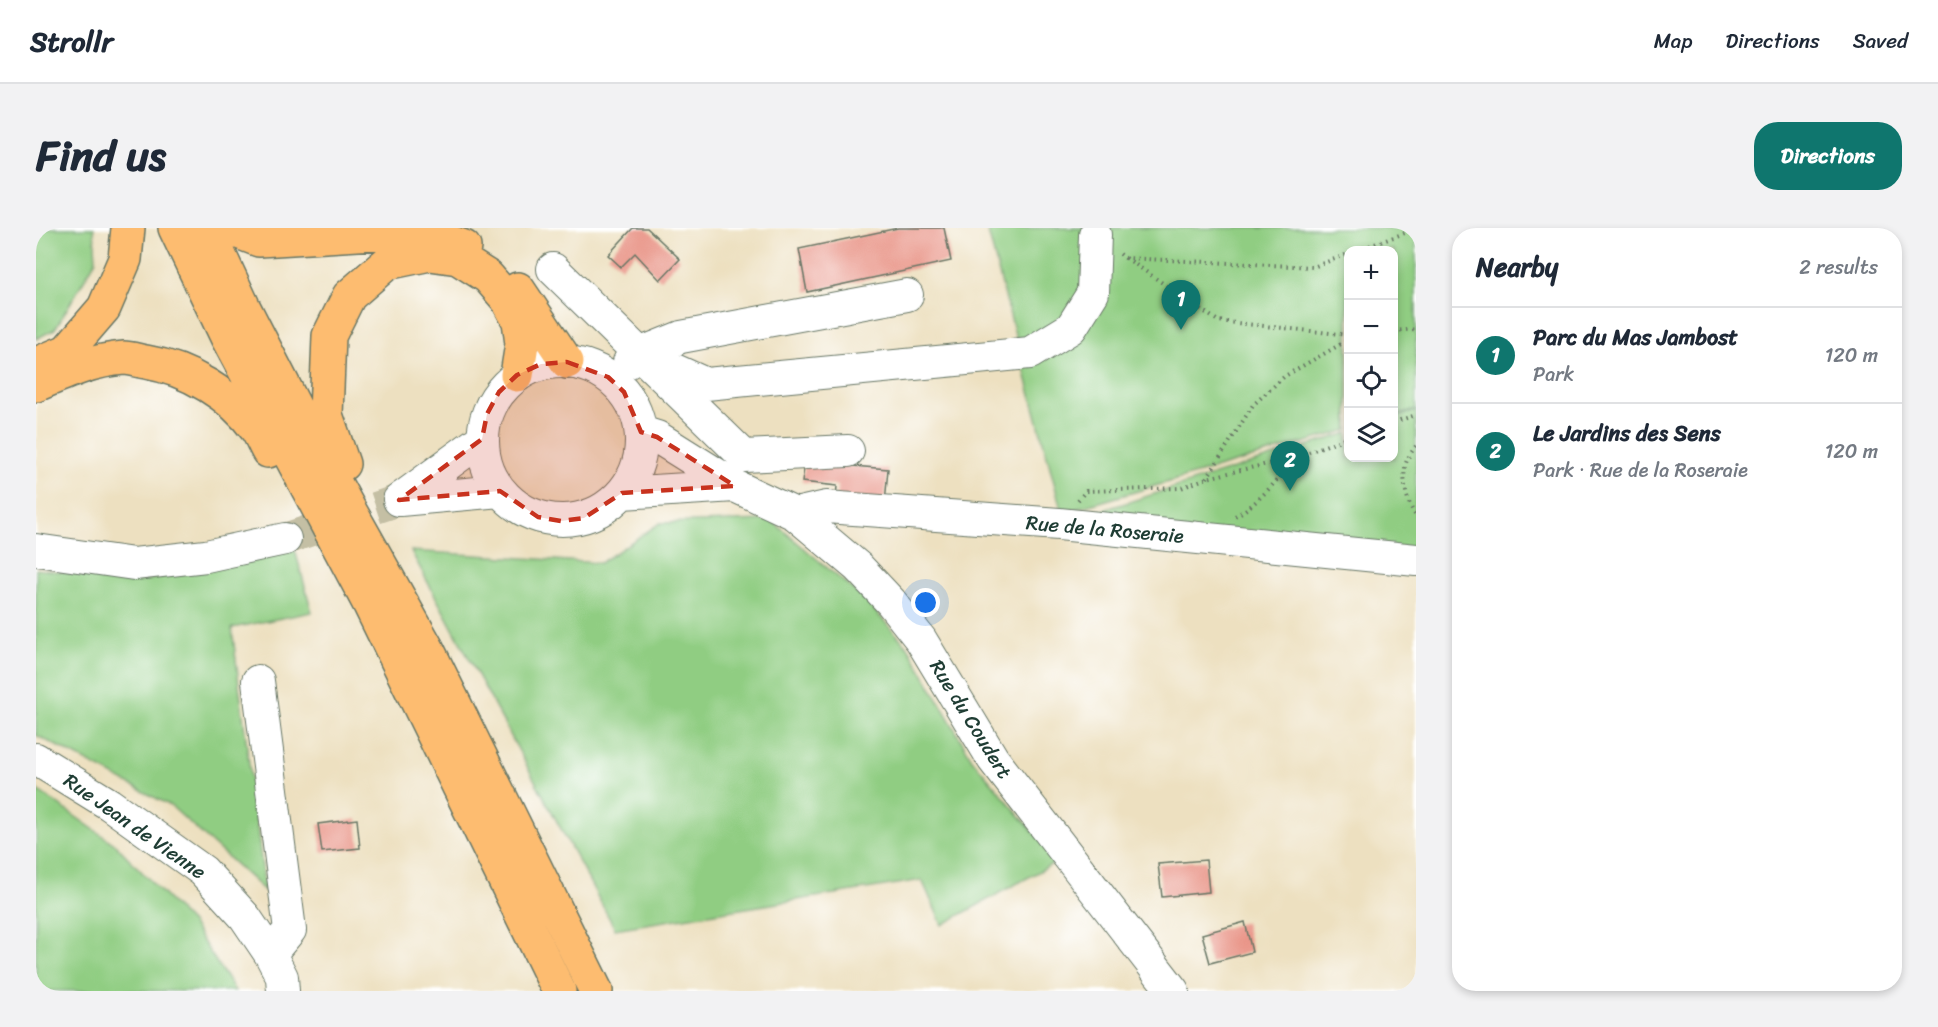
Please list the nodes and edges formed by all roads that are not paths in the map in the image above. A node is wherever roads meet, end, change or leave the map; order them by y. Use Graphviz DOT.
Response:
graph roads {
  1 [pos="128,228"];
  2 [pos="175,228"];
  3 [pos="207,228"];
  4 [pos="237,228"];
  5 [pos="311,232"];
  6 [pos="1095,235"];
  7 [pos="553,269"];
  8 [pos="907,295"];
  9 [pos="639,354"];
  10 [pos="567,362"];
  11 [pos="36,364"];
  12 [pos="518,375"];
  13 [pos="609,377"];
  14 [pos="36,385"];
  15 [pos="641,432"];
  16 [pos="482,439"];
  17 [pos="848,451"];
  18 [pos="735,486"];
  19 [pos="500,491"];
  20 [pos="622,493"];
  21 [pos="349,509"];
  22 [pos="795,514"];
  23 [pos="285,540"];
  24 [pos="36,550"];
  25 [pos="1416,560"];
  26 [pos="370,605"];
  27 [pos="258,681"];
  28 [pos="39,761"];
  29 [pos="270,954"];
  30 [pos="283,991"];
  31 [pos="559,991"];
  32 [pos="596,991"];
  33 [pos="1173,991"];
  1 -- 11 [label="highway"];
  2 -- 26 [label="highway"];
  3 -- 21 [label="highway"];
  4 -- 5 [label="highway"];
  5 -- 10 [label="highway"];
  6 -- 9 [label="street"];
  7 -- 9 [label="street"];
  8 -- 9 [label="street"];
  9 -- 13 [label="street"];
  9 -- 17 [label="street"];
  10 -- 12 [label="street"];
  10 -- 13 [label="street"];
  12 -- 16 [label="street"];
  12 -- 21 [label="highway"];
  13 -- 15 [label="street"];
  14 -- 26 [label="highway"];
  15 -- 18 [label="street, Rue du Coudert"];
  15 -- 20 [label="street"];
  16 -- 19 [label="street"];
  16 -- 19 [label="street"];
  18 -- 20 [label="street, Rue du Coudert"];
  18 -- 22 [label="street, Rue du Coudert"];
  19 -- 20 [label="street"];
  21 -- 32 [label="highway"];
  22 -- 25 [label="street, Rue de la Roseraie"];
  22 -- 33 [label="street, Rue du Coudert"];
  23 -- 24 [label="street"];
  26 -- 31 [label="highway"];
  27 -- 29 [label="street"];
  28 -- 29 [label="street, Rue Jean de Vienne"];
  29 -- 30 [label="street, Rue Jean de Vienne"];
}
